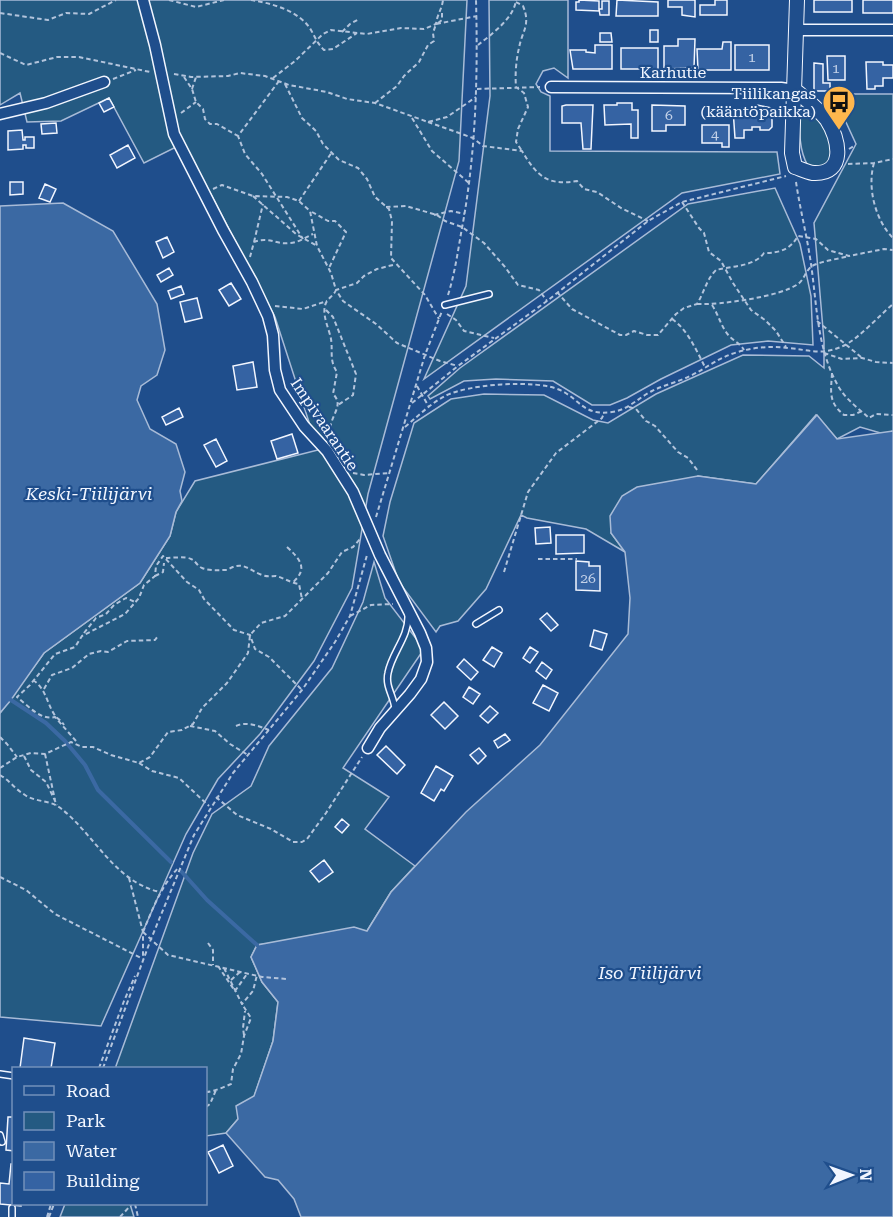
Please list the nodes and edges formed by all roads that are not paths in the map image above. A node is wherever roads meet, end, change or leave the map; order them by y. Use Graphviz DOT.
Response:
graph roads {
  1 [pos="142,0"];
  2 [pos="797,0"];
  3 [pos="796,30"];
  4 [pos="893,30"];
  5 [pos="104,81"];
  6 [pos="551,87"];
  7 [pos="795,90"];
  8 [pos="0,114"];
  9 [pos="489,294"];
  10 [pos="445,305"];
  11 [pos="406,606"];
  12 [pos="499,610"];
  13 [pos="476,624"];
  14 [pos="395,709"];
  15 [pos="368,748"];
  16 [pos="0,1135"];
  17 [pos="2,1142"];
  18 [pos="12,1208"];
  19 [pos="12,1217"];
  1 -- 11 [label="street, Impivaarantie"];
  2 -- 3 [label="street"];
  3 -- 4 [label="street"];
  3 -- 7 [label="street"];
  5 -- 8 [label="street"];
  6 -- 7 [label="street, Karhutie"];
  7 -- 7 [label="street"];
  9 -- 10 [label="lane"];
  11 -- 14 [label="lane"];
  11 -- 14 [label="street, Impivaarantie"];
  12 -- 13 [label="lane"];
  14 -- 15 [label="street, Impivaarantie"];
  16 -- 17 [label="lane"];
  18 -- 19 [label="lane"];
}
